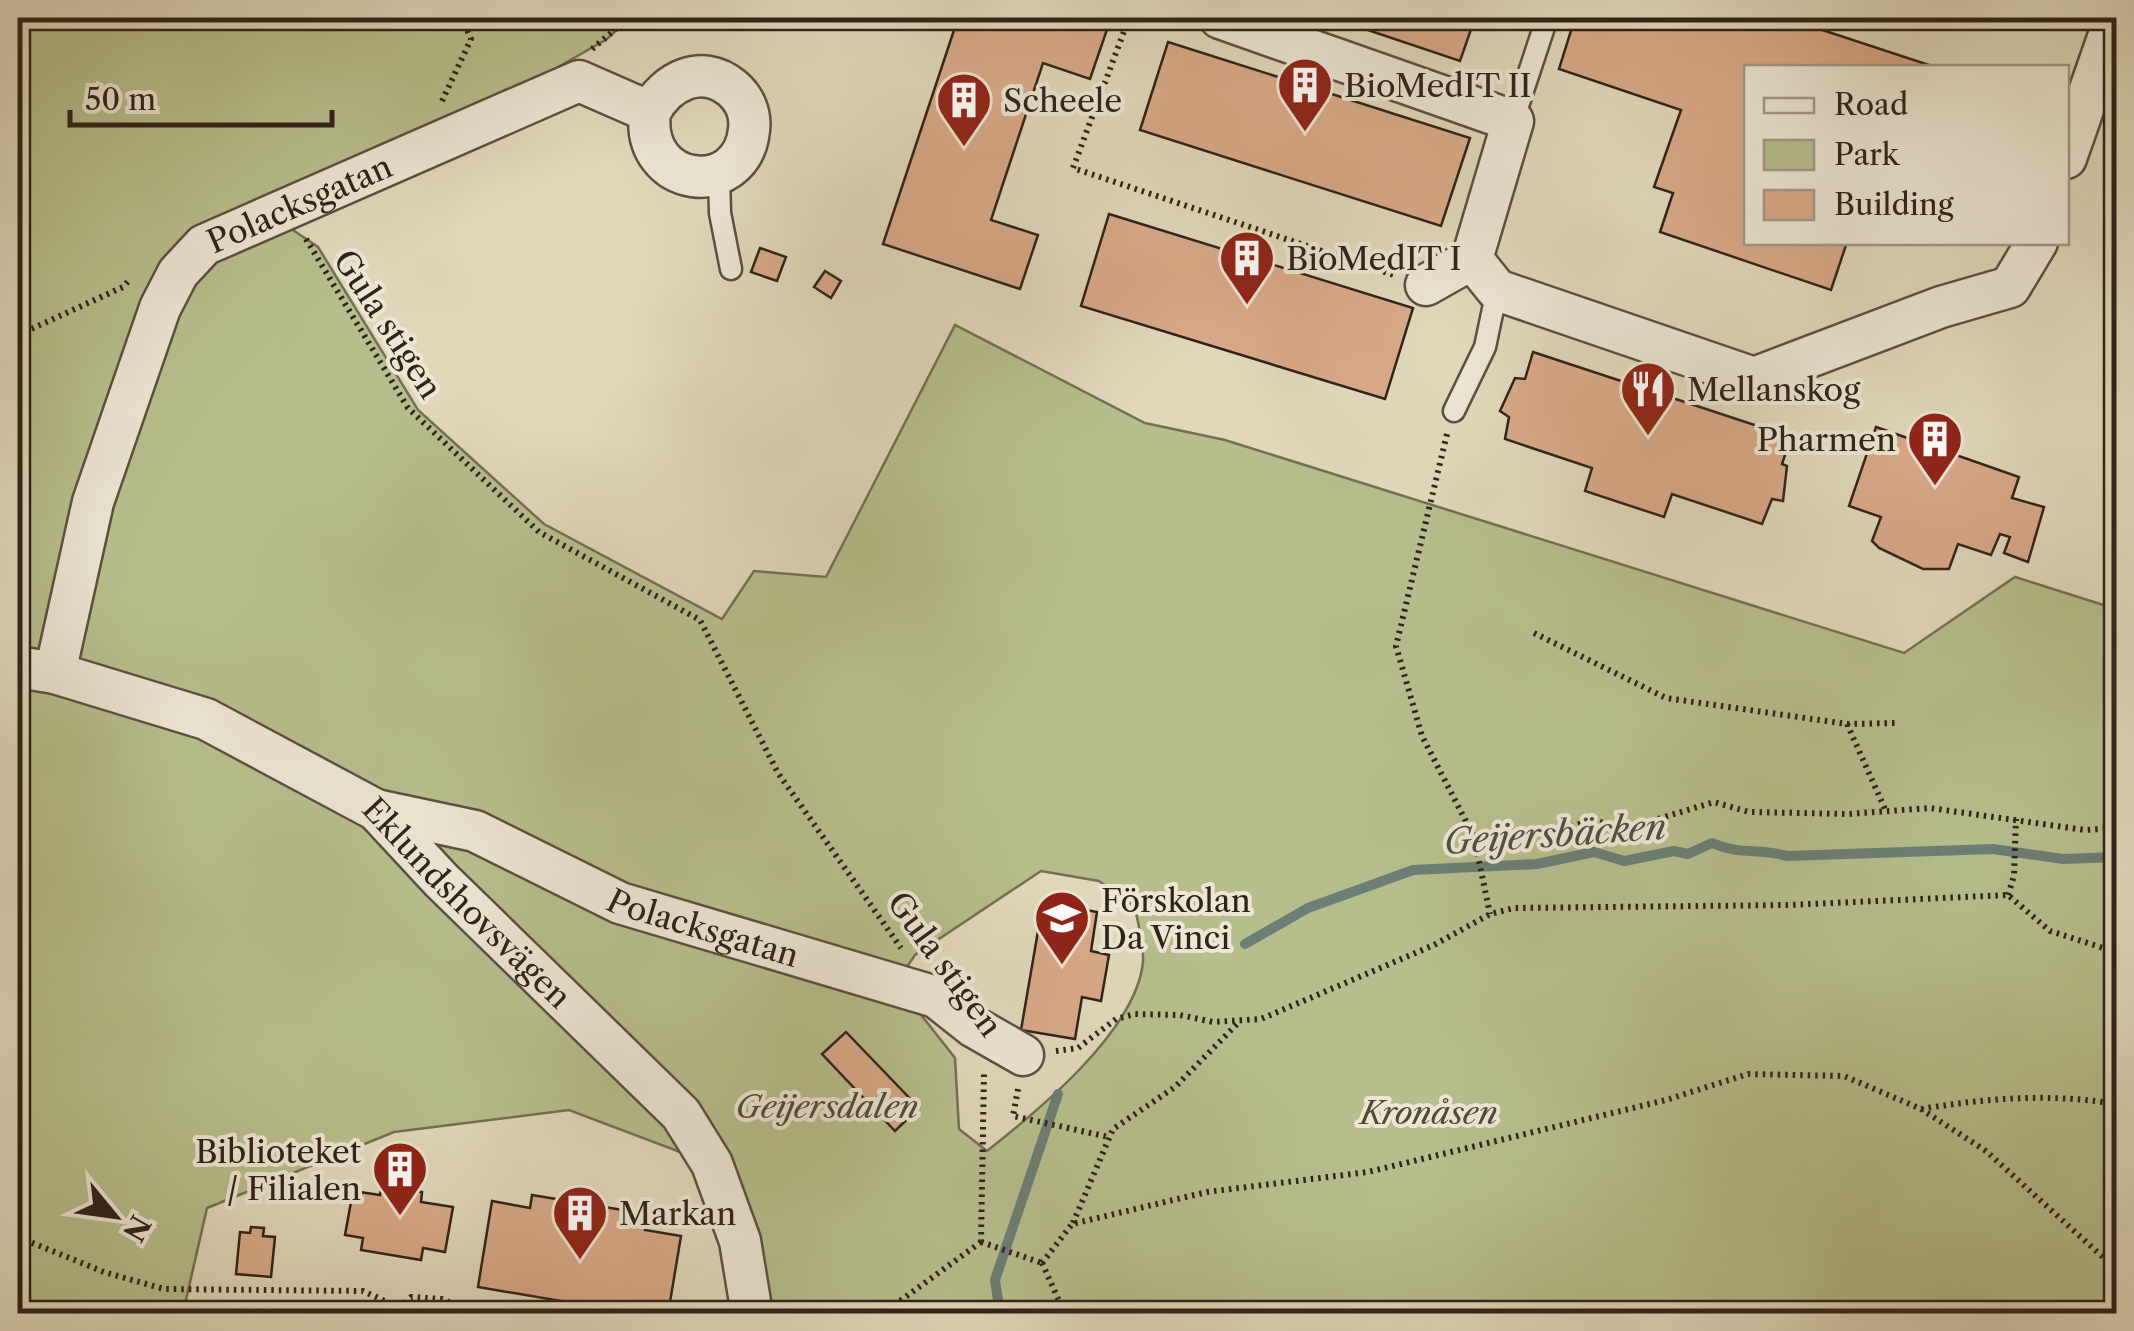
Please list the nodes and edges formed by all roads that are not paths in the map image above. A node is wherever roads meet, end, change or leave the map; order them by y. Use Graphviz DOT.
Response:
graph roads {
  1 [pos="1220,18"];
  2 [pos="1547,18"];
  3 [pos="2115,18"];
  4 [pos="650,112"];
  5 [pos="1513,121"];
  6 [pos="2069,149"];
  7 [pos="719,174"];
  8 [pos="2035,245"];
  9 [pos="731,269"];
  10 [pos="1485,274"];
  11 [pos="1426,284"];
  12 [pos="1454,411"];
  13 [pos="36,670"];
  14 [pos="376,810"];
  15 [pos="1004,1056"];
  16 [pos="752,1314"];
  1 -- 5 [label="street"];
  2 -- 5 [label="lane"];
  3 -- 6 [label="street"];
  4 -- 7 [label="street"];
  4 -- 7 [label="street"];
  4 -- 13 [label="street, Polacksgatan"];
  5 -- 10 [label="street"];
  7 -- 9 [label="lane"];
  8 -- 10 [label="street"];
  10 -- 11 [label="street"];
  10 -- 12 [label="lane"];
  13 -- 14 [label="street, Eklundshovsvägen"];
  14 -- 15 [label="street, Polacksgatan"];
  14 -- 16 [label="street, Eklundshovsvägen"];
}
